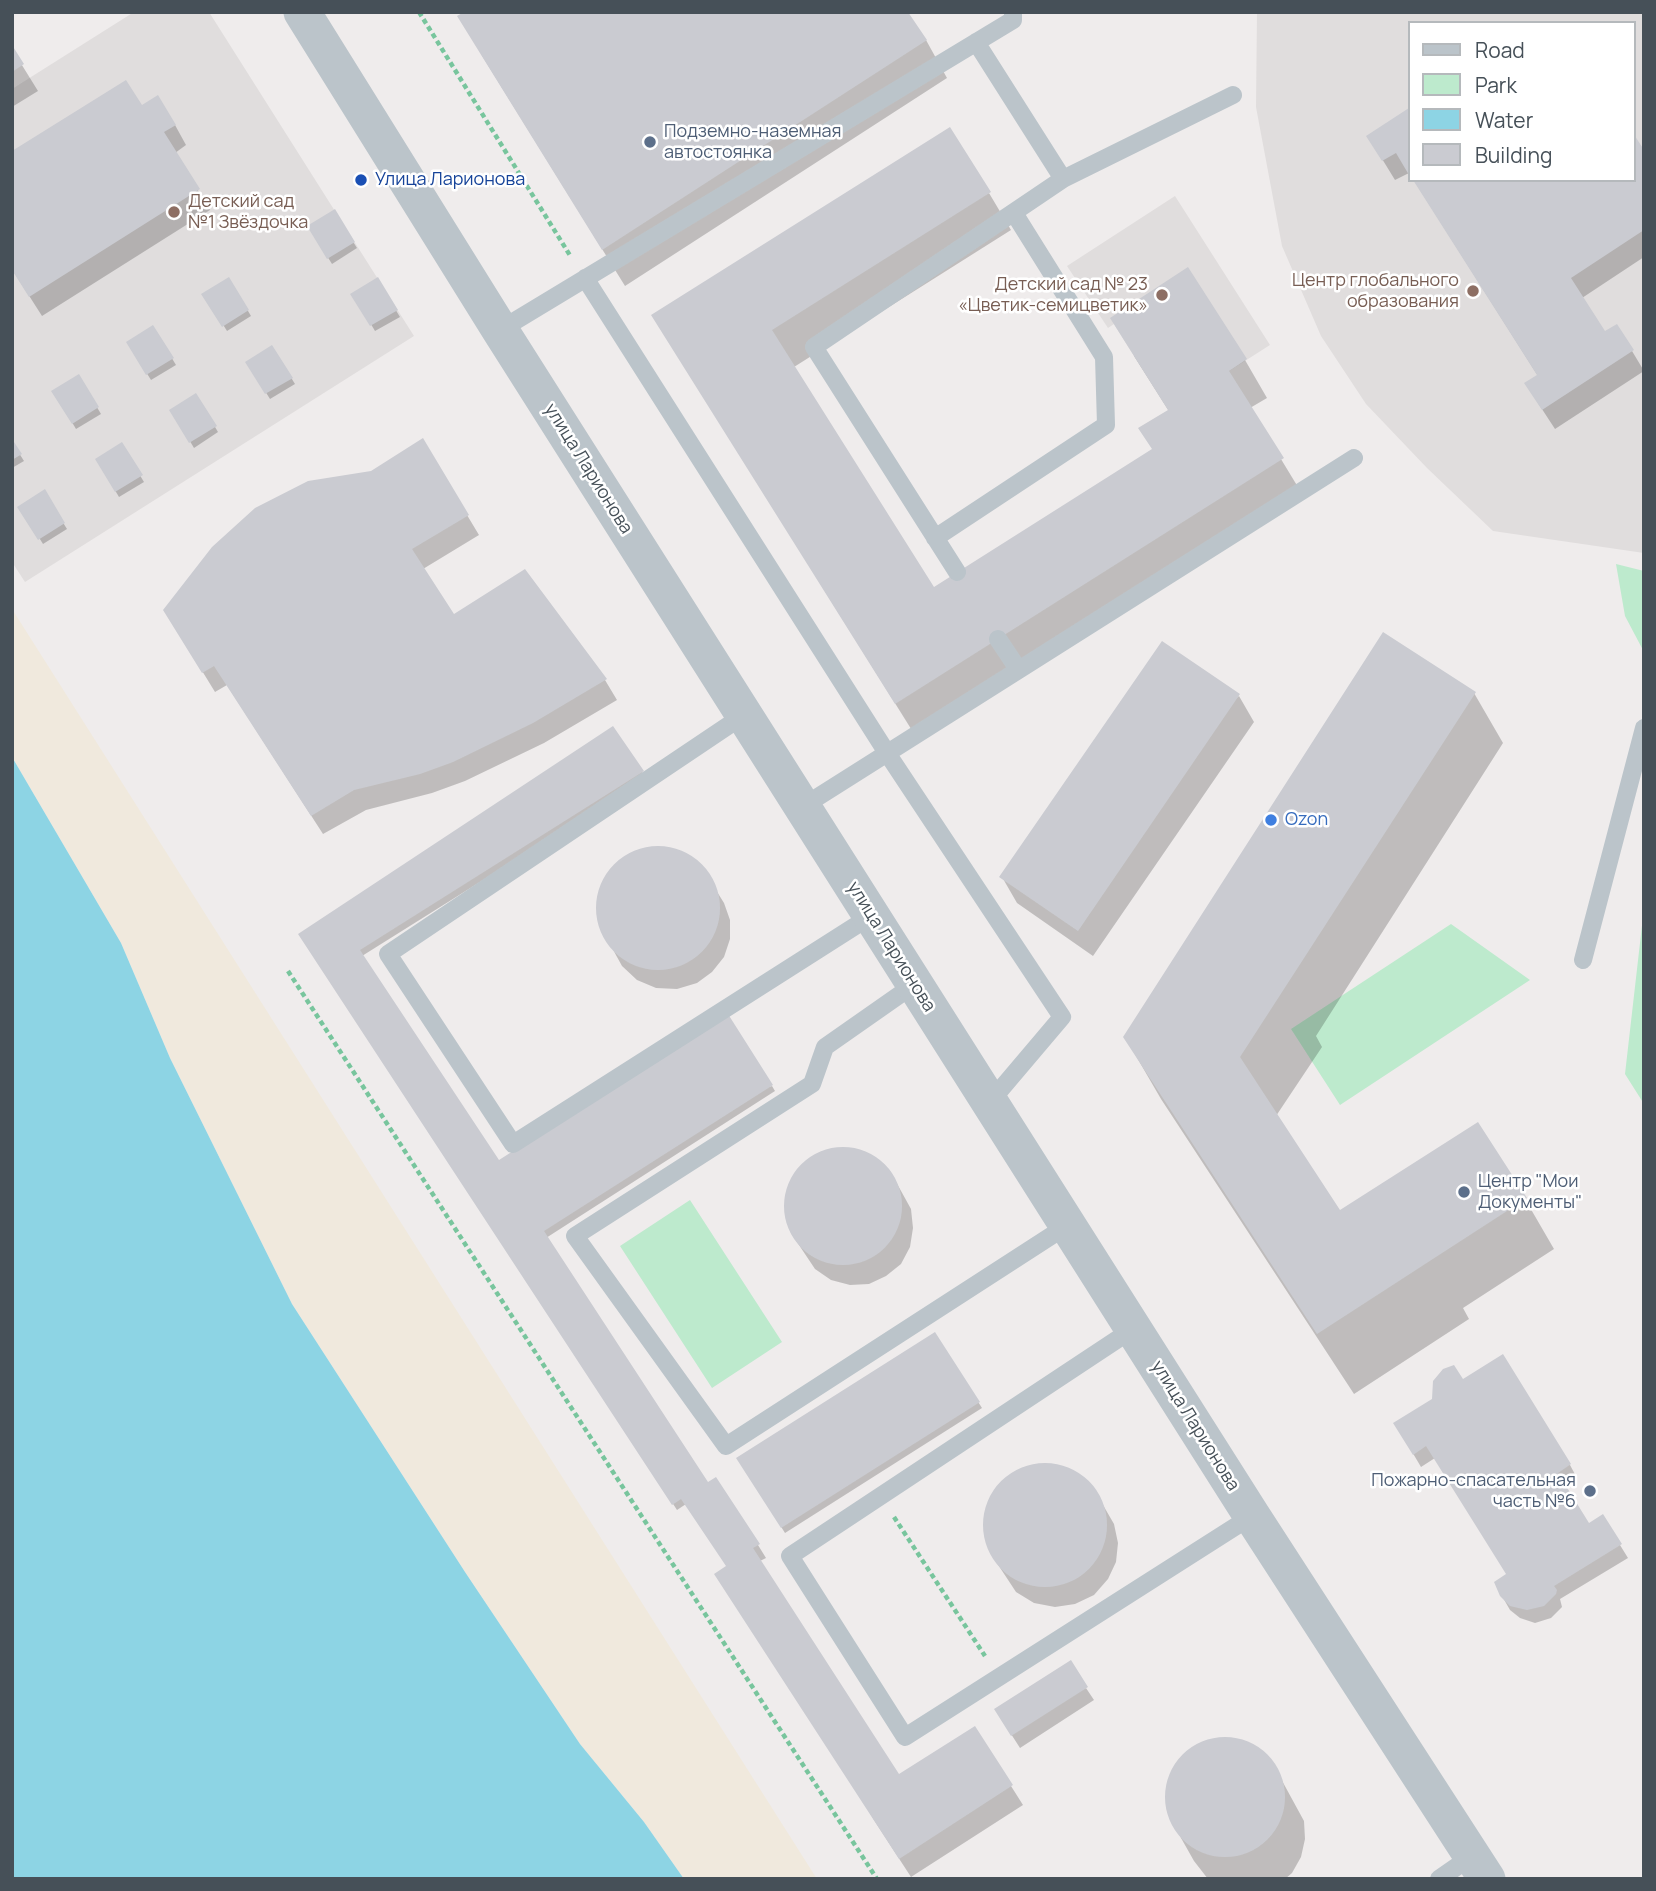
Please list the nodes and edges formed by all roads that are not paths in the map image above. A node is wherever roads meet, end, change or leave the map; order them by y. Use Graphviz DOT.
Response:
graph roads {
  1 [pos="302,12"];
  2 [pos="1013,12"];
  3 [pos="976,42"];
  4 [pos="1233,95"];
  5 [pos="1063,180"];
  6 [pos="1014,213"];
  7 [pos="585,278"];
  8 [pos="499,330"];
  9 [pos="1354,457"];
  10 [pos="935,538"];
  11 [pos="957,572"];
  12 [pos="998,639"];
  13 [pos="1018,669"];
  14 [pos="744,715"];
  15 [pos="1644,728"];
  16 [pos="887,752"];
  17 [pos="802,807"];
  18 [pos="871,916"];
  19 [pos="1583,960"];
  20 [pos="915,984"];
  21 [pos="990,1102"];
  22 [pos="1068,1225"];
  23 [pos="1133,1329"];
  24 [pos="1252,1516"];
  25 [pos="1480,1868"];
  26 [pos="1439,1879"];
  1 -- 8 [label="street, улица Ларионова"];
  2 -- 3 [label="lane"];
  3 -- 5 [label="lane"];
  3 -- 7 [label="lane"];
  4 -- 5 [label="lane"];
  5 -- 6 [label="lane"];
  6 -- 10 [label="lane"];
  6 -- 10 [label="lane"];
  7 -- 8 [label="lane"];
  7 -- 16 [label="lane"];
  8 -- 14 [label="street, улица Ларионова"];
  9 -- 13 [label="lane"];
  10 -- 11 [label="lane"];
  12 -- 13 [label="lane"];
  13 -- 16 [label="lane"];
  14 -- 17 [label="street, улица Ларионова"];
  14 -- 18 [label="lane"];
  15 -- 19 [label="lane"];
  16 -- 17 [label="lane"];
  16 -- 21 [label="lane"];
  17 -- 18 [label="street, улица Ларионова"];
  18 -- 20 [label="street, улица Ларионова"];
  20 -- 21 [label="street, улица Ларионова"];
  20 -- 22 [label="lane"];
  21 -- 22 [label="street, улица Ларионова"];
  22 -- 23 [label="street, улица Ларионова"];
  23 -- 24 [label="street, улица Ларионова"];
  23 -- 24 [label="lane"];
  24 -- 25 [label="street, улица Ларионова"];
  25 -- 26 [label="lane"];
}
